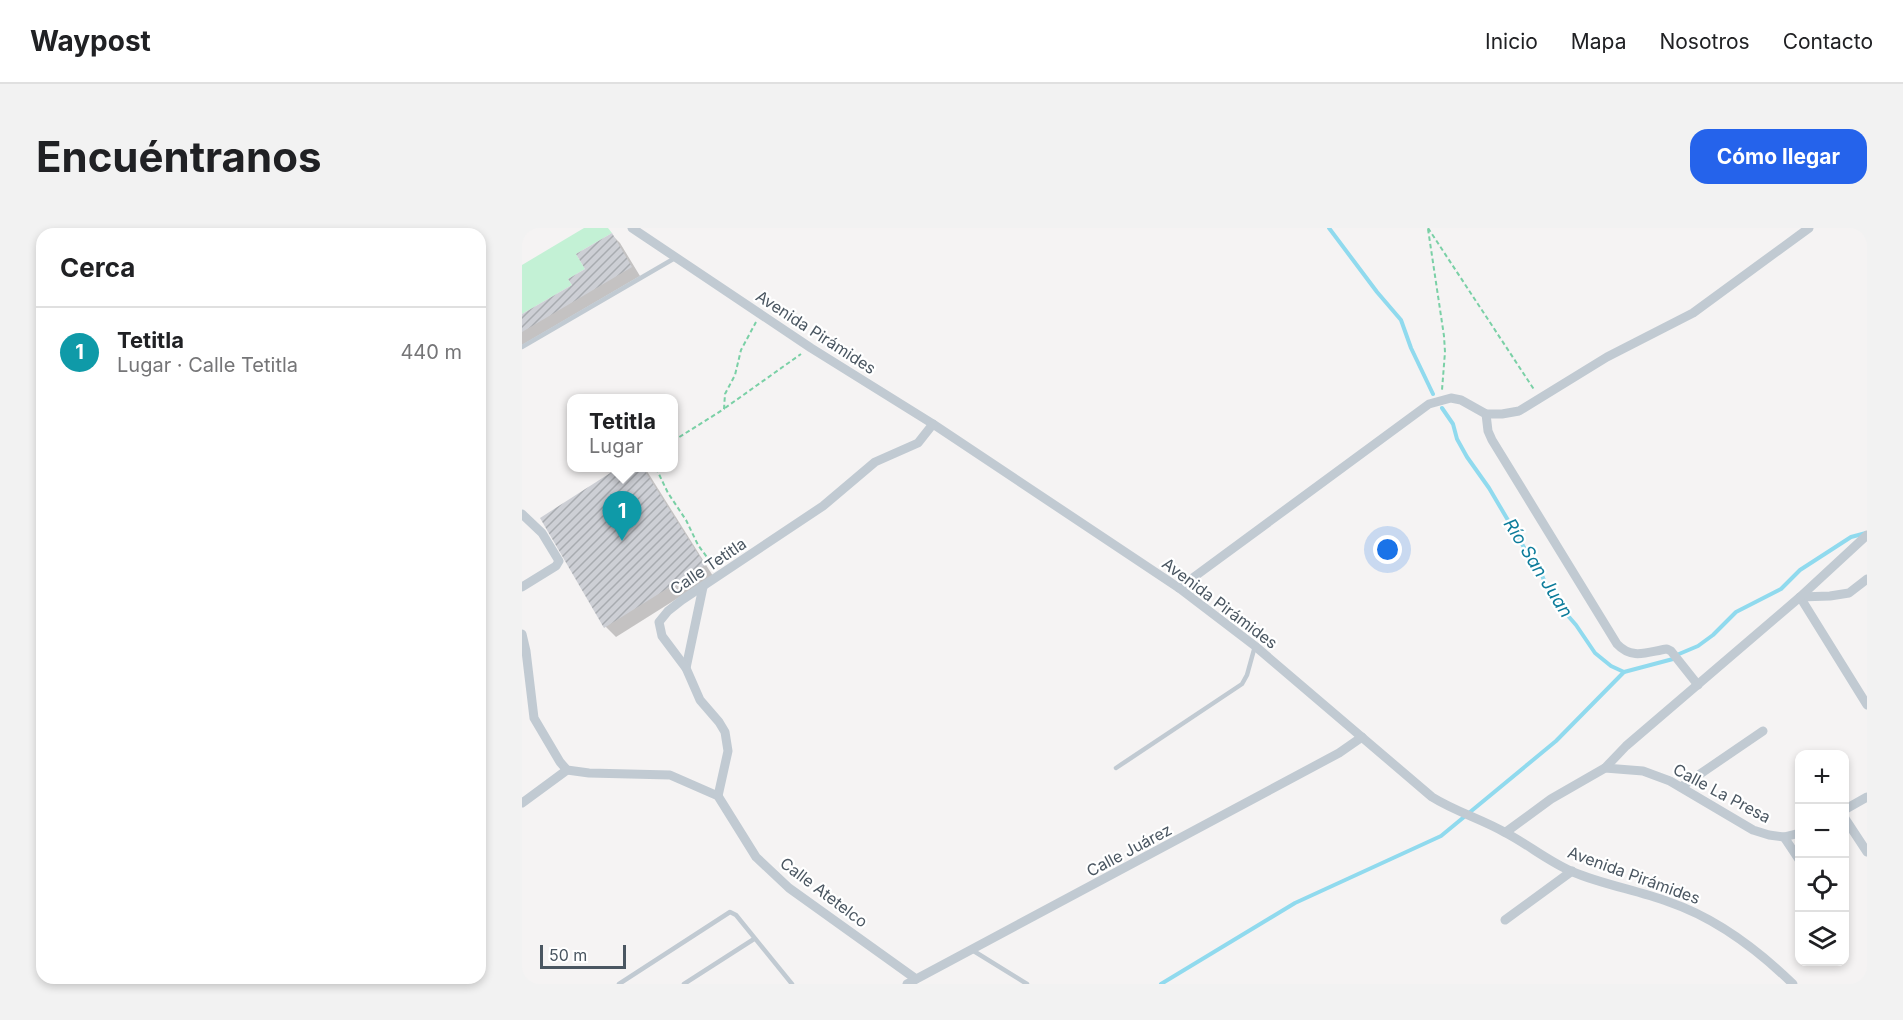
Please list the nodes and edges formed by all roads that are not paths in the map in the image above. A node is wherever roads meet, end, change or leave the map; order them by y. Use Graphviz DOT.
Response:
graph roads {
  1 [pos="632,228"];
  2 [pos="1809,228"];
  3 [pos="675,258"];
  4 [pos="522,347"];
  5 [pos="1486,414"];
  6 [pos="933,424"];
  7 [pos="522,514"];
  8 [pos="1867,535"];
  9 [pos="1867,579"];
  10 [pos="522,587"];
  11 [pos="703,587"];
  12 [pos="1179,588"];
  13 [pos="1800,597"];
  14 [pos="522,634"];
  15 [pos="1255,646"];
  16 [pos="687,668"];
  17 [pos="1698,685"];
  18 [pos="1867,705"];
  19 [pos="527,710"];
  20 [pos="1763,731"];
  21 [pos="1362,737"];
  22 [pos="1116,768"];
  23 [pos="1605,768"];
  24 [pos="567,770"];
  25 [pos="1681,788"];
  26 [pos="718,796"];
  27 [pos="1867,797"];
  28 [pos="522,803"];
  29 [pos="1849,808"];
  30 [pos="1849,823"];
  31 [pos="1506,832"];
  32 [pos="1795,834"];
  33 [pos="1784,837"];
  34 [pos="1867,852"];
  35 [pos="1798,858"];
  36 [pos="1572,872"];
  37 [pos="1505,920"];
  38 [pos="754,939"];
  39 [pos="972,950"];
  40 [pos="912,981"];
  41 [pos="619,984"];
  42 [pos="684,984"];
  43 [pos="792,984"];
  44 [pos="1027,984"];
  45 [pos="1793,984"];
  1 -- 3 [label="street, Avenida Pirámides"];
  2 -- 5 [label="street"];
  3 -- 4 [label="lane"];
  3 -- 6 [label="street, Avenida Pirámides"];
  5 -- 12 [label="street"];
  5 -- 17 [label="street"];
  6 -- 11 [label="street, Calle Tetitla"];
  6 -- 12 [label="street, Avenida Pirámides"];
  7 -- 10 [label="street"];
  8 -- 13 [label="street"];
  9 -- 13 [label="street"];
  11 -- 16 [label="street"];
  11 -- 16 [label="street, Calle Tetitla"];
  12 -- 15 [label="street, Avenida Pirámides"];
  13 -- 17 [label="street"];
  13 -- 18 [label="street"];
  14 -- 19 [label="street"];
  15 -- 21 [label="street, Avenida Pirámides"];
  15 -- 22 [label="lane"];
  16 -- 26 [label="street, Calle Tetitla"];
  17 -- 23 [label="street"];
  19 -- 24 [label="street"];
  20 -- 25 [label="street"];
  21 -- 31 [label="street, Avenida Pirámides"];
  21 -- 39 [label="street, Calle Juárez"];
  23 -- 25 [label="street, Calle La Presa"];
  23 -- 31 [label="street"];
  24 -- 26 [label="street"];
  24 -- 28 [label="street"];
  25 -- 33 [label="street, Calle La Presa"];
  26 -- 40 [label="street, Calle Atetelco"];
  27 -- 29 [label="street"];
  30 -- 34 [label="street"];
  31 -- 36 [label="street, Avenida Pirámides"];
  32 -- 33 [label="street, Calle La Presa"];
  33 -- 35 [label="street"];
  36 -- 37 [label="street"];
  36 -- 45 [label="street, Avenida Pirámides"];
  38 -- 41 [label="lane"];
  38 -- 42 [label="lane"];
  38 -- 43 [label="lane"];
  39 -- 40 [label="street, Calle Juárez"];
  39 -- 44 [label="lane"];
}
